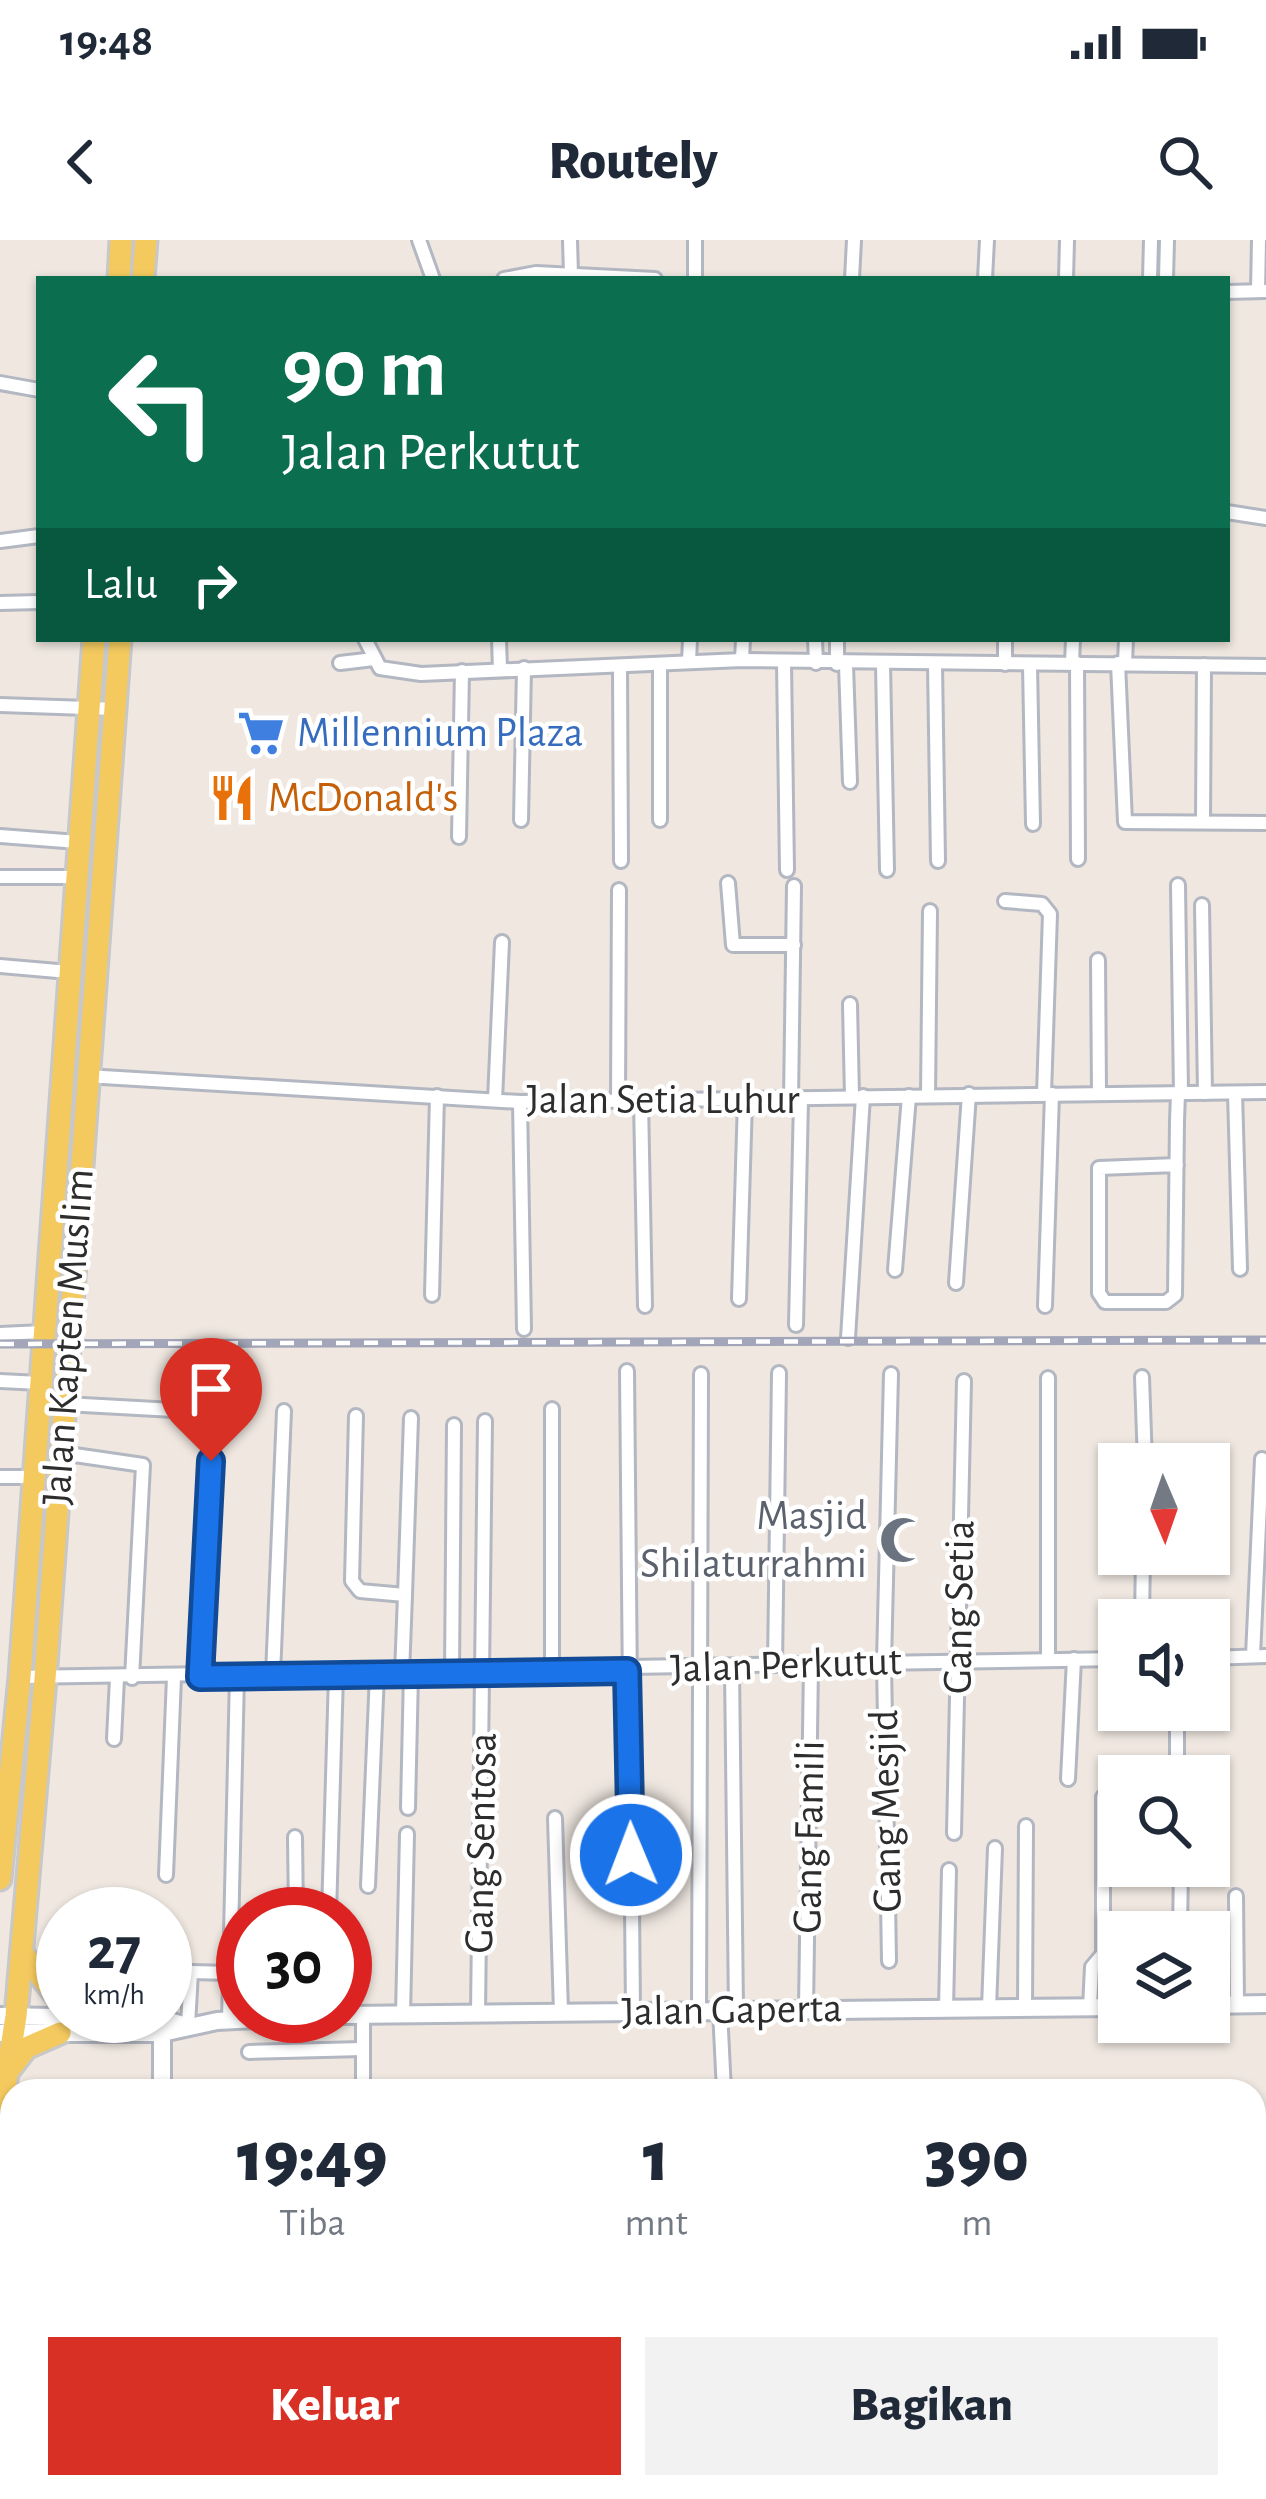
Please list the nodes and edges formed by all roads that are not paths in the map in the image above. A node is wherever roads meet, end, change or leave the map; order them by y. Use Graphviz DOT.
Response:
graph roads {
  1 [pos="121,240"];
  2 [pos="146,240"];
  3 [pos="418,240"];
  4 [pos="570,240"];
  5 [pos="695,240"];
  6 [pos="854,240"];
  7 [pos="988,240"];
  8 [pos="1067,240"];
  9 [pos="1151,240"];
  10 [pos="1167,240"];
  11 [pos="1259,240"];
  12 [pos="571,275"];
  13 [pos="118,276"];
  14 [pos="142,276"];
  15 [pos="433,276"];
  16 [pos="554,276"];
  17 [pos="592,276"];
  18 [pos="695,276"];
  19 [pos="852,276"];
  20 [pos="985,276"];
  21 [pos="1066,276"];
  22 [pos="1150,276"];
  23 [pos="1166,276"];
  24 [pos="1262,291"];
  25 [pos="1230,292"];
  26 [pos="0,383"];
  27 [pos="17,389"];
  28 [pos="36,390"];
  29 [pos="0,395"];
  30 [pos="1230,512"];
  31 [pos="1266,518"];
  32 [pos="2,534"];
  33 [pos="36,536"];
  34 [pos="36,602"];
  35 [pos="0,603"];
  36 [pos="94,642"];
  37 [pos="120,642"];
  38 [pos="366,642"];
  39 [pos="499,642"];
  40 [pos="690,642"];
  41 [pos="742,642"];
  42 [pos="815,642"];
  43 [pos="837,642"];
  44 [pos="1005,642"];
  45 [pos="1073,642"];
  46 [pos="1125,642"];
  47 [pos="374,659"];
  48 [pos="742,660"];
  49 [pos="689,662"];
  50 [pos="784,662"];
  51 [pos="340,663"];
  52 [pos="816,663"];
  53 [pos="1075,663"];
  54 [pos="1121,663"];
  55 [pos="841,664"];
  56 [pos="884,664"];
  57 [pos="935,664"];
  58 [pos="1005,664"];
  59 [pos="660,665"];
  60 [pos="1030,665"];
  61 [pos="1204,665"];
  62 [pos="1266,666"];
  63 [pos="524,668"];
  64 [pos="620,669"];
  65 [pos="500,670"];
  66 [pos="462,671"];
  67 [pos="0,706"];
  68 [pos="90,709"];
  69 [pos="116,710"];
  70 [pos="850,782"];
  71 [pos="521,820"];
  72 [pos="660,820"];
  73 [pos="1203,822"];
  74 [pos="1266,823"];
  75 [pos="1034,824"];
  76 [pos="0,836"];
  77 [pos="459,837"];
  78 [pos="78,842"];
  79 [pos="1078,859"];
  80 [pos="938,861"];
  81 [pos="621,862"];
  82 [pos="787,869"];
  83 [pos="887,870"];
  84 [pos="0,877"];
  85 [pos="75,877"];
  86 [pos="728,883"];
  87 [pos="1178,885"];
  88 [pos="794,886"];
  89 [pos="619,890"];
  90 [pos="1005,901"];
  91 [pos="1202,905"];
  92 [pos="929,911"];
  93 [pos="502,942"];
  94 [pos="794,945"];
  95 [pos="1098,960"];
  96 [pos="0,966"];
  97 [pos="69,972"];
  98 [pos="850,1004"];
  99 [pos="61,1074"];
  100 [pos="86,1076"];
  101 [pos="1266,1092"];
  102 [pos="1099,1093"];
  103 [pos="1179,1093"];
  104 [pos="1205,1093"];
  105 [pos="1235,1093"];
  106 [pos="969,1094"];
  107 [pos="1048,1094"];
  108 [pos="437,1096"];
  109 [pos="858,1096"];
  110 [pos="909,1096"];
  111 [pos="928,1096"];
  112 [pos="495,1100"];
  113 [pos="745,1100"];
  114 [pos="796,1100"];
  115 [pos="641,1101"];
  116 [pos="520,1102"];
  117 [pos="618,1102"];
  118 [pos="1177,1165"];
  119 [pos="1240,1269"];
  120 [pos="896,1270"];
  121 [pos="956,1283"];
  122 [pos="432,1295"];
  123 [pos="739,1299"];
  124 [pos="645,1306"];
  125 [pos="1046,1306"];
  126 [pos="796,1325"];
  127 [pos="524,1328"];
  128 [pos="43,1332"];
  129 [pos="0,1334"];
  130 [pos="848,1338"];
  131 [pos="627,1371"];
  132 [pos="779,1373"];
  133 [pos="891,1373"];
  134 [pos="701,1374"];
  135 [pos="1142,1377"];
  136 [pos="1048,1378"];
  137 [pos="964,1381"];
  138 [pos="0,1382"];
  139 [pos="40,1383"];
  140 [pos="65,1404"];
  141 [pos="552,1409"];
  142 [pos="284,1411"];
  143 [pos="210,1412"];
  144 [pos="356,1417"];
  145 [pos="411,1418"];
  146 [pos="485,1421"];
  147 [pos="454,1425"];
  148 [pos="1144,1443"];
  149 [pos="61,1454"];
  150 [pos="1262,1459"];
  151 [pos="211,1461"];
  152 [pos="0,1477"];
  153 [pos="34,1477"];
  154 [pos="405,1595"];
  155 [pos="1260,1656"];
  156 [pos="1230,1657"];
  157 [pos="957,1658"];
  158 [pos="1074,1659"];
  159 [pos="1098,1659"];
  160 [pos="1048,1660"];
  161 [pos="884,1662"];
  162 [pos="775,1665"];
  163 [pos="697,1666"];
  164 [pos="812,1666"];
  165 [pos="732,1668"];
  166 [pos="627,1671"];
  167 [pos="484,1672"];
  168 [pos="553,1672"];
  169 [pos="452,1673"];
  170 [pos="377,1674"];
  171 [pos="406,1674"];
  172 [pos="336,1675"];
  173 [pos="237,1676"];
  174 [pos="273,1676"];
  175 [pos="20,1677"];
  176 [pos="174,1677"];
  177 [pos="200,1677"];
  178 [pos="124,1678"];
  179 [pos="45,1679"];
  180 [pos="114,1739"];
  181 [pos="1068,1779"];
  182 [pos="408,1808"];
  183 [pos="555,1818"];
  184 [pos="1026,1826"];
  185 [pos="954,1833"];
  186 [pos="407,1834"];
  187 [pos="295,1837"];
  188 [pos="995,1848"];
  189 [pos="950,1870"];
  190 [pos="166,1875"];
  191 [pos="0,1879"];
  192 [pos="368,1886"];
  193 [pos="232,1887"];
  194 [pos="296,1887"];
  195 [pos="329,1887"];
  196 [pos="1103,1887"];
  197 [pos="1236,1895"];
  198 [pos="22,1952"];
  199 [pos="889,1961"];
  200 [pos="36,1970"];
  201 [pos="1266,2004"];
  202 [pos="1230,2005"];
  203 [pos="1237,2005"];
  204 [pos="946,2008"];
  205 [pos="989,2008"];
  206 [pos="1025,2008"];
  207 [pos="1090,2008"];
  208 [pos="1098,2008"];
  209 [pos="806,2009"];
  210 [pos="728,2010"];
  211 [pos="699,2011"];
  212 [pos="560,2012"];
  213 [pos="633,2012"];
  214 [pos="403,2014"];
  215 [pos="478,2014"];
  216 [pos="372,2015"];
  217 [pos="7,2024"];
  218 [pos="37,2043"];
  219 [pos="162,2043"];
  220 [pos="361,2043"];
  221 [pos="363,2049"];
  222 [pos="249,2052"];
  223 [pos="9,2071"];
  224 [pos="8,2079"];
  225 [pos="162,2079"];
  226 [pos="362,2079"];
  227 [pos="725,2079"];
  1 -- 13 [label="main road"];
  2 -- 14 [label="main road"];
  3 -- 15 [label="street"];
  4 -- 12 [label="street"];
  5 -- 18 [label="street"];
  6 -- 19 [label="street"];
  7 -- 20 [label="street"];
  8 -- 21 [label="street"];
  9 -- 22 [label="street"];
  10 -- 23 [label="street"];
  11 -- 24 [label="street"];
  12 -- 16 [label="street"];
  12 -- 17 [label="street"];
  24 -- 25 [label="street"];
  26 -- 27 [label="street"];
  27 -- 28 [label="street"];
  27 -- 29 [label="street"];
  30 -- 31 [label="street"];
  32 -- 33 [label="street"];
  34 -- 35 [label="street"];
  36 -- 68 [label="main road, Jalan Kapten Muslim"];
  37 -- 69 [label="main road, Jalan Kapten Muslim"];
  38 -- 47 [label="street"];
  39 -- 65 [label="street"];
  40 -- 49 [label="street"];
  41 -- 48 [label="street"];
  42 -- 52 [label="street"];
  43 -- 55 [label="street"];
  44 -- 58 [label="street"];
  45 -- 53 [label="street"];
  46 -- 54 [label="street"];
  47 -- 51 [label="street"];
  47 -- 66 [label="street"];
  48 -- 49 [label="street"];
  48 -- 50 [label="street"];
  49 -- 59 [label="street"];
  50 -- 52 [label="street"];
  50 -- 82 [label="street"];
  52 -- 55 [label="street"];
  53 -- 54 [label="street"];
  53 -- 60 [label="street"];
  53 -- 79 [label="street"];
  54 -- 61 [label="street"];
  54 -- 73 [label="street"];
  55 -- 56 [label="street"];
  55 -- 70 [label="street"];
  56 -- 57 [label="street"];
  56 -- 83 [label="street"];
  57 -- 58 [label="street"];
  57 -- 80 [label="street"];
  58 -- 60 [label="street"];
  59 -- 64 [label="street"];
  59 -- 72 [label="street"];
  60 -- 75 [label="street"];
  61 -- 62 [label="street"];
  61 -- 73 [label="street"];
  63 -- 64 [label="street"];
  63 -- 65 [label="street"];
  63 -- 71 [label="street"];
  64 -- 81 [label="street"];
  65 -- 66 [label="street"];
  66 -- 77 [label="street"];
  67 -- 68 [label="street"];
  68 -- 69 [label="street"];
  68 -- 78 [label="main road, Jalan Kapten Muslim"];
  69 -- 100 [label="main road, Jalan Kapten Muslim"];
  73 -- 74 [label="street"];
  76 -- 78 [label="street"];
  78 -- 85 [label="main road, Jalan Kapten Muslim"];
  84 -- 85 [label="street"];
  85 -- 97 [label="main road, Jalan Kapten Muslim"];
  86 -- 94 [label="street"];
  87 -- 103 [label="street"];
  88 -- 94 [label="street"];
  89 -- 117 [label="street"];
  90 -- 107 [label="street"];
  91 -- 104 [label="street"];
  92 -- 111 [label="street"];
  93 -- 112 [label="street"];
  94 -- 114 [label="street"];
  95 -- 102 [label="street"];
  96 -- 97 [label="street"];
  97 -- 99 [label="main road, Jalan Kapten Muslim"];
  98 -- 109 [label="street"];
  99 -- 100 [label="street, Jalan Setia Luhur"];
  99 -- 128 [label="main road, Jalan Kapten Muslim"];
  100 -- 108 [label="street, Jalan Setia Luhur"];
  100 -- 140 [label="main road, Jalan Kapten Muslim"];
  101 -- 105 [label="street, Jalan Setia Luhur"];
  102 -- 103 [label="street, Jalan Setia Luhur"];
  102 -- 107 [label="street, Jalan Setia Luhur"];
  103 -- 104 [label="street, Jalan Setia Luhur"];
  103 -- 118 [label="street"];
  104 -- 105 [label="street, Jalan Setia Luhur"];
  105 -- 119 [label="street"];
  106 -- 107 [label="street, Jalan Setia Luhur"];
  106 -- 111 [label="street, Jalan Setia Luhur"];
  106 -- 121 [label="street"];
  107 -- 125 [label="street"];
  108 -- 112 [label="street, Jalan Setia Luhur"];
  108 -- 122 [label="street"];
  109 -- 110 [label="street, Jalan Setia Luhur"];
  109 -- 114 [label="street, Jalan Setia Luhur"];
  109 -- 130 [label="street"];
  110 -- 111 [label="street, Jalan Setia Luhur"];
  110 -- 120 [label="street"];
  112 -- 116 [label="street, Jalan Setia Luhur"];
  113 -- 114 [label="street, Jalan Setia Luhur"];
  113 -- 115 [label="street, Jalan Setia Luhur"];
  113 -- 123 [label="street"];
  114 -- 126 [label="street"];
  115 -- 117 [label="street, Jalan Setia Luhur"];
  115 -- 124 [label="street"];
  116 -- 117 [label="street, Jalan Setia Luhur"];
  116 -- 127 [label="street"];
  118 -- 118 [label="street"];
  128 -- 129 [label="street"];
  128 -- 139 [label="main road, Jalan Kapten Muslim"];
  131 -- 166 [label="street"];
  132 -- 162 [label="street"];
  133 -- 161 [label="street, Gang Mesjid"];
  134 -- 163 [label="street"];
  135 -- 148 [label="street"];
  136 -- 160 [label="street"];
  137 -- 157 [label="street, Gang Setia"];
  138 -- 139 [label="street"];
  139 -- 153 [label="main road, Jalan Kapten Muslim"];
  140 -- 143 [label="street"];
  140 -- 149 [label="main road, Jalan Kapten Muslim"];
  141 -- 168 [label="street"];
  142 -- 174 [label="street"];
  144 -- 154 [label="street"];
  145 -- 154 [label="street"];
  146 -- 167 [label="street, Gang Sentosa"];
  147 -- 169 [label="street"];
  149 -- 178 [label="street"];
  149 -- 179 [label="main road, Jalan Kapten Muslim"];
  150 -- 155 [label="street"];
  151 -- 177 [label="street"];
  152 -- 153 [label="street"];
  153 -- 175 [label="main road, Jalan Kapten Muslim"];
  154 -- 171 [label="street"];
  155 -- 156 [label="street"];
  157 -- 160 [label="street, Jalan Perkutut"];
  157 -- 161 [label="street, Jalan Perkutut"];
  157 -- 185 [label="street, Gang Setia"];
  158 -- 159 [label="street, Jalan Perkutut"];
  158 -- 160 [label="street, Jalan Perkutut"];
  158 -- 181 [label="street"];
  161 -- 164 [label="street, Jalan Perkutut"];
  161 -- 199 [label="street, Gang Mesjid"];
  162 -- 164 [label="street, Jalan Perkutut"];
  162 -- 165 [label="street, Jalan Perkutut"];
  163 -- 165 [label="street, Jalan Perkutut"];
  163 -- 166 [label="street, Jalan Perkutut"];
  163 -- 211 [label="street"];
  164 -- 209 [label="street, Gang Famili"];
  165 -- 210 [label="street"];
  166 -- 168 [label="street, Jalan Perkutut"];
  166 -- 213 [label="street"];
  167 -- 168 [label="street, Jalan Perkutut"];
  167 -- 169 [label="street, Jalan Perkutut"];
  167 -- 215 [label="street, Gang Sentosa"];
  169 -- 171 [label="street, Jalan Perkutut"];
  170 -- 171 [label="street, Jalan Perkutut"];
  170 -- 172 [label="street, Jalan Perkutut"];
  170 -- 192 [label="street"];
  171 -- 182 [label="street"];
  172 -- 174 [label="street, Jalan Perkutut"];
  172 -- 195 [label="street"];
  173 -- 174 [label="street, Jalan Perkutut"];
  173 -- 177 [label="street, Jalan Perkutut"];
  173 -- 193 [label="street"];
  175 -- 179 [label="street, Jalan Perkutut"];
  175 -- 191 [label="main road, Jalan Kapten Muslim"];
  176 -- 177 [label="street, Jalan Perkutut"];
  176 -- 178 [label="street, Jalan Perkutut"];
  176 -- 190 [label="street"];
  178 -- 179 [label="street, Jalan Perkutut"];
  178 -- 180 [label="street"];
  179 -- 198 [label="main road, Jalan Kapten Muslim"];
  183 -- 212 [label="street"];
  184 -- 206 [label="street"];
  186 -- 214 [label="street"];
  187 -- 194 [label="street"];
  188 -- 205 [label="street"];
  189 -- 204 [label="street"];
  196 -- 207 [label="street"];
  197 -- 203 [label="street"];
  198 -- 200 [label="main road"];
  198 -- 217 [label="main road, Jalan Kapten Muslim"];
  201 -- 203 [label="street"];
  202 -- 203 [label="street"];
  204 -- 205 [label="street, Jalan Gaperta"];
  204 -- 209 [label="street, Jalan Gaperta"];
  205 -- 206 [label="street, Jalan Gaperta"];
  206 -- 207 [label="street, Jalan Gaperta"];
  207 -- 208 [label="street, Jalan Gaperta"];
  209 -- 210 [label="street, Jalan Gaperta"];
  210 -- 211 [label="street, Jalan Gaperta"];
  210 -- 227 [label="street"];
  211 -- 213 [label="street, Jalan Gaperta"];
  212 -- 213 [label="street, Jalan Gaperta"];
  212 -- 215 [label="street, Jalan Gaperta"];
  214 -- 215 [label="street, Jalan Gaperta"];
  214 -- 216 [label="street, Jalan Gaperta"];
  217 -- 223 [label="main road, Jalan Kapten Muslim"];
  218 -- 223 [label="main road"];
  219 -- 225 [label="street"];
  220 -- 221 [label="street"];
  221 -- 222 [label="street"];
  221 -- 226 [label="street"];
  223 -- 224 [label="main road, Jalan Kapten Muslim"];
}
